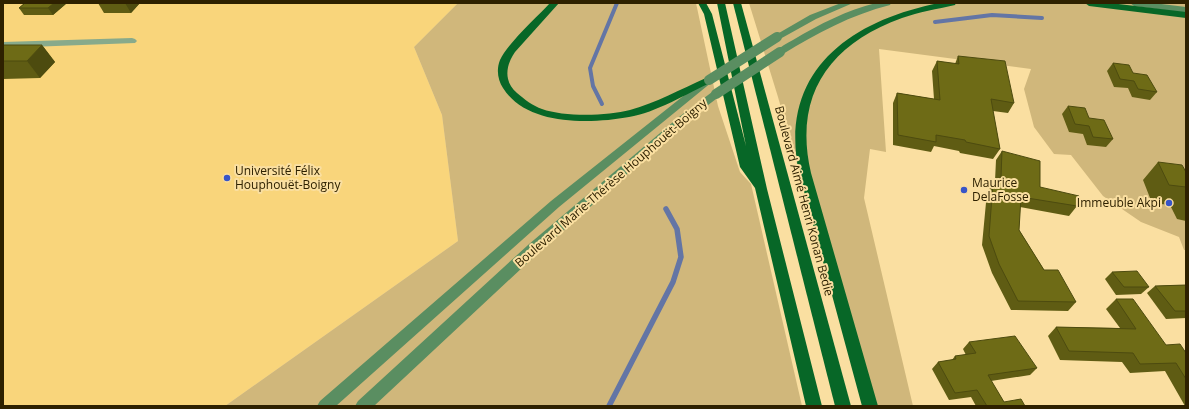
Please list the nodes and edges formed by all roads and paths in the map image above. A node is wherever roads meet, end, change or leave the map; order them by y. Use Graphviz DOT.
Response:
graph roads {
  1 [pos="556,3"];
  2 [pos="702,3"];
  3 [pos="721,3"];
  4 [pos="849,3"];
  5 [pos="887,3"];
  6 [pos="952,3"];
  7 [pos="1089,3"];
  8 [pos="1134,3"];
  9 [pos="737,4"];
  10 [pos="1186,10"];
  11 [pos="1186,15"];
  12 [pos="132,41"];
  13 [pos="3,45"];
  14 [pos="709,80"];
  15 [pos="761,189"];
  16 [pos="325,406"];
  17 [pos="363,406"];
  18 [pos="814,406"];
  19 [pos="843,406"];
  20 [pos="870,406"];
  1 -- 14 [label="highway"];
  2 -- 15 [label="highway"];
  3 -- 15 [label="highway"];
  4 -- 14 [label="main road, Boulevard Marie-Thérèse Houphouët-Boigny, bridge"];
  5 -- 17 [label="main road, Boulevard Marie-Thérèse Houphouët-Boigny, bridge"];
  6 -- 20 [label="highway"];
  7 -- 11 [label="highway"];
  8 -- 10 [label="main road"];
  9 -- 19 [label="highway, Boulevard Aimé Henri Konan Bedie"];
  12 -- 13 [label="street"];
  14 -- 16 [label="main road, Boulevard Marie-Thérèse Houphouët-Boigny"];
  15 -- 18 [label="highway"];
}
